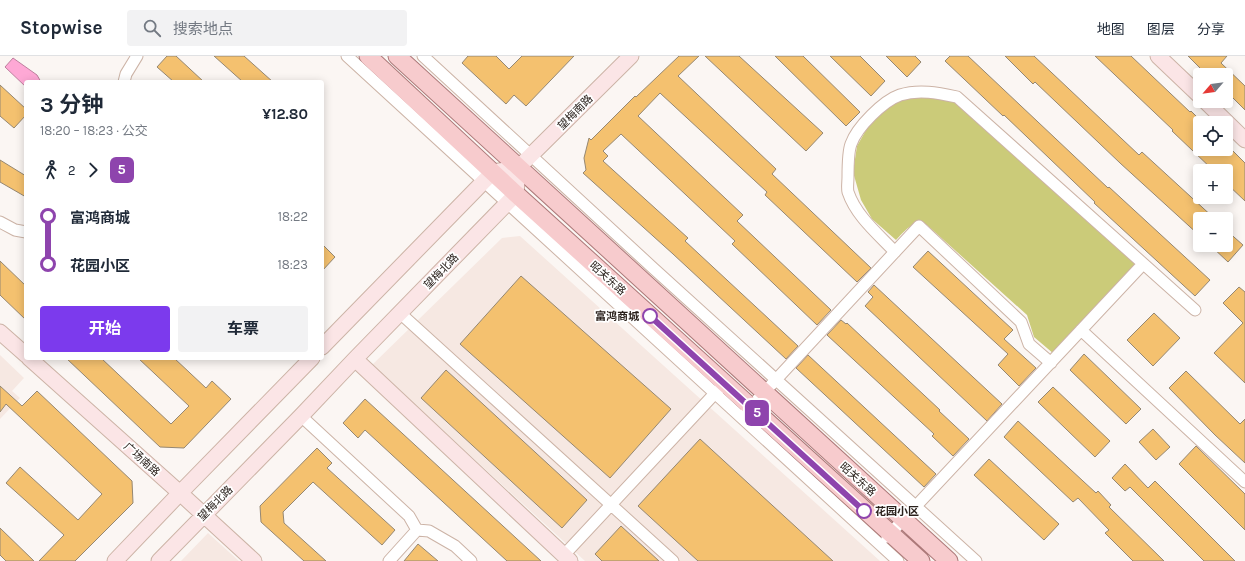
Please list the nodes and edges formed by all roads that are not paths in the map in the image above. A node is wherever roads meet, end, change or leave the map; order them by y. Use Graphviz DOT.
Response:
graph roads {
  1 [pos="137,56"];
  2 [pos="347,56"];
  3 [pos="368,56"];
  4 [pos="397,56"];
  5 [pos="423,56"];
  6 [pos="631,56"];
  7 [pos="1158,56"];
  8 [pos="124,80"];
  9 [pos="1193,89"];
  10 [pos="1212,108"];
  11 [pos="1245,140"];
  12 [pos="531,155"];
  13 [pos="518,168"];
  14 [pos="489,177"];
  15 [pos="512,199"];
  16 [pos="0,222"];
  17 [pos="24,232"];
  18 [pos="895,252"];
  19 [pos="1143,264"];
  20 [pos="653,268"];
  21 [pos="641,280"];
  22 [pos="622,300"];
  23 [pos="1195,310"];
  24 [pos="400,313"];
  25 [pos="1081,330"];
  26 [pos="0,332"];
  27 [pos="324,345"];
  28 [pos="24,353"];
  29 [pos="355,359"];
  30 [pos="31,360"];
  31 [pos="310,360"];
  32 [pos="1050,363"];
  33 [pos="776,380"];
  34 [pos="719,389"];
  35 [pos="764,393"];
  36 [pos="746,412"];
  37 [pos="301,416"];
  38 [pos="1245,482"];
  39 [pos="180,492"];
  40 [pos="611,504"];
  41 [pos="916,507"];
  42 [pos="204,514"];
  43 [pos="903,520"];
  44 [pos="417,530"];
  45 [pos="885,540"];
  46 [pos="567,558"];
  47 [pos="115,561"];
  48 [pos="159,561"];
  49 [pos="254,561"];
  50 [pos="390,561"];
  51 [pos="471,561"];
  52 [pos="673,561"];
  53 [pos="898,561"];
  54 [pos="921,561"];
  55 [pos="949,561"];
  56 [pos="976,561"];
  1 -- 8 [label="street"];
  2 -- 14 [label="street"];
  3 -- 14 [label="main road, 昭关东路"];
  4 -- 13 [label="main road, 昭关东路"];
  5 -- 12 [label="street"];
  6 -- 12 [label="main road, 望梅南路"];
  7 -- 9 [label="main road"];
  10 -- 11 [label="main road"];
  12 -- 13 [label="main road, 望梅南路"];
  12 -- 20 [label="street"];
  13 -- 14 [label="main road"];
  13 -- 15 [label="main road"];
  13 -- 21 [label="main road, 昭关东路"];
  14 -- 15 [label="main road, 昭关东路"];
  14 -- 27 [label="main road"];
  15 -- 22 [label="main road, 昭关东路"];
  15 -- 24 [label="main road, 望梅北路"];
  16 -- 17 [label="street"];
  18 -- 19 [label="street"];
  18 -- 32 [label="street"];
  18 -- 33 [label="street"];
  19 -- 23 [label="street"];
  19 -- 25 [label="street"];
  20 -- 21 [label="street"];
  20 -- 33 [label="street"];
  21 -- 22 [label="street"];
  21 -- 35 [label="main road, 昭关东路"];
  22 -- 34 [label="main road, 昭关东路"];
  24 -- 29 [label="main road, 望梅北路"];
  24 -- 40 [label="street"];
  25 -- 32 [label="street"];
  25 -- 38 [label="street"];
  26 -- 28 [label="main road"];
  29 -- 37 [label="main road, 望梅北路"];
  29 -- 46 [label="main road"];
  30 -- 39 [label="main road, 广场南路"];
  31 -- 39 [label="main road"];
  32 -- 41 [label="street"];
  33 -- 35 [label="street"];
  33 -- 41 [label="street"];
  34 -- 36 [label="main road, 昭关东路"];
  34 -- 40 [label="street"];
  35 -- 36 [label="street"];
  35 -- 43 [label="main road, 昭关东路"];
  36 -- 45 [label="main road, 昭关东路"];
  37 -- 42 [label="main road, 望梅北路"];
  37 -- 44 [label="street"];
  39 -- 42 [label="main road, 广场南路"];
  39 -- 47 [label="main road"];
  40 -- 46 [label="street"];
  40 -- 52 [label="street"];
  41 -- 43 [label="street"];
  41 -- 56 [label="street"];
  42 -- 48 [label="main road, 望梅北路"];
  42 -- 49 [label="main road, 广场南路"];
  43 -- 45 [label="street"];
  43 -- 55 [label="main road, 昭关东路"];
  44 -- 50 [label="street"];
  44 -- 51 [label="street"];
  45 -- 53 [label="street"];
  45 -- 54 [label="main road, 昭关东路"];
}
